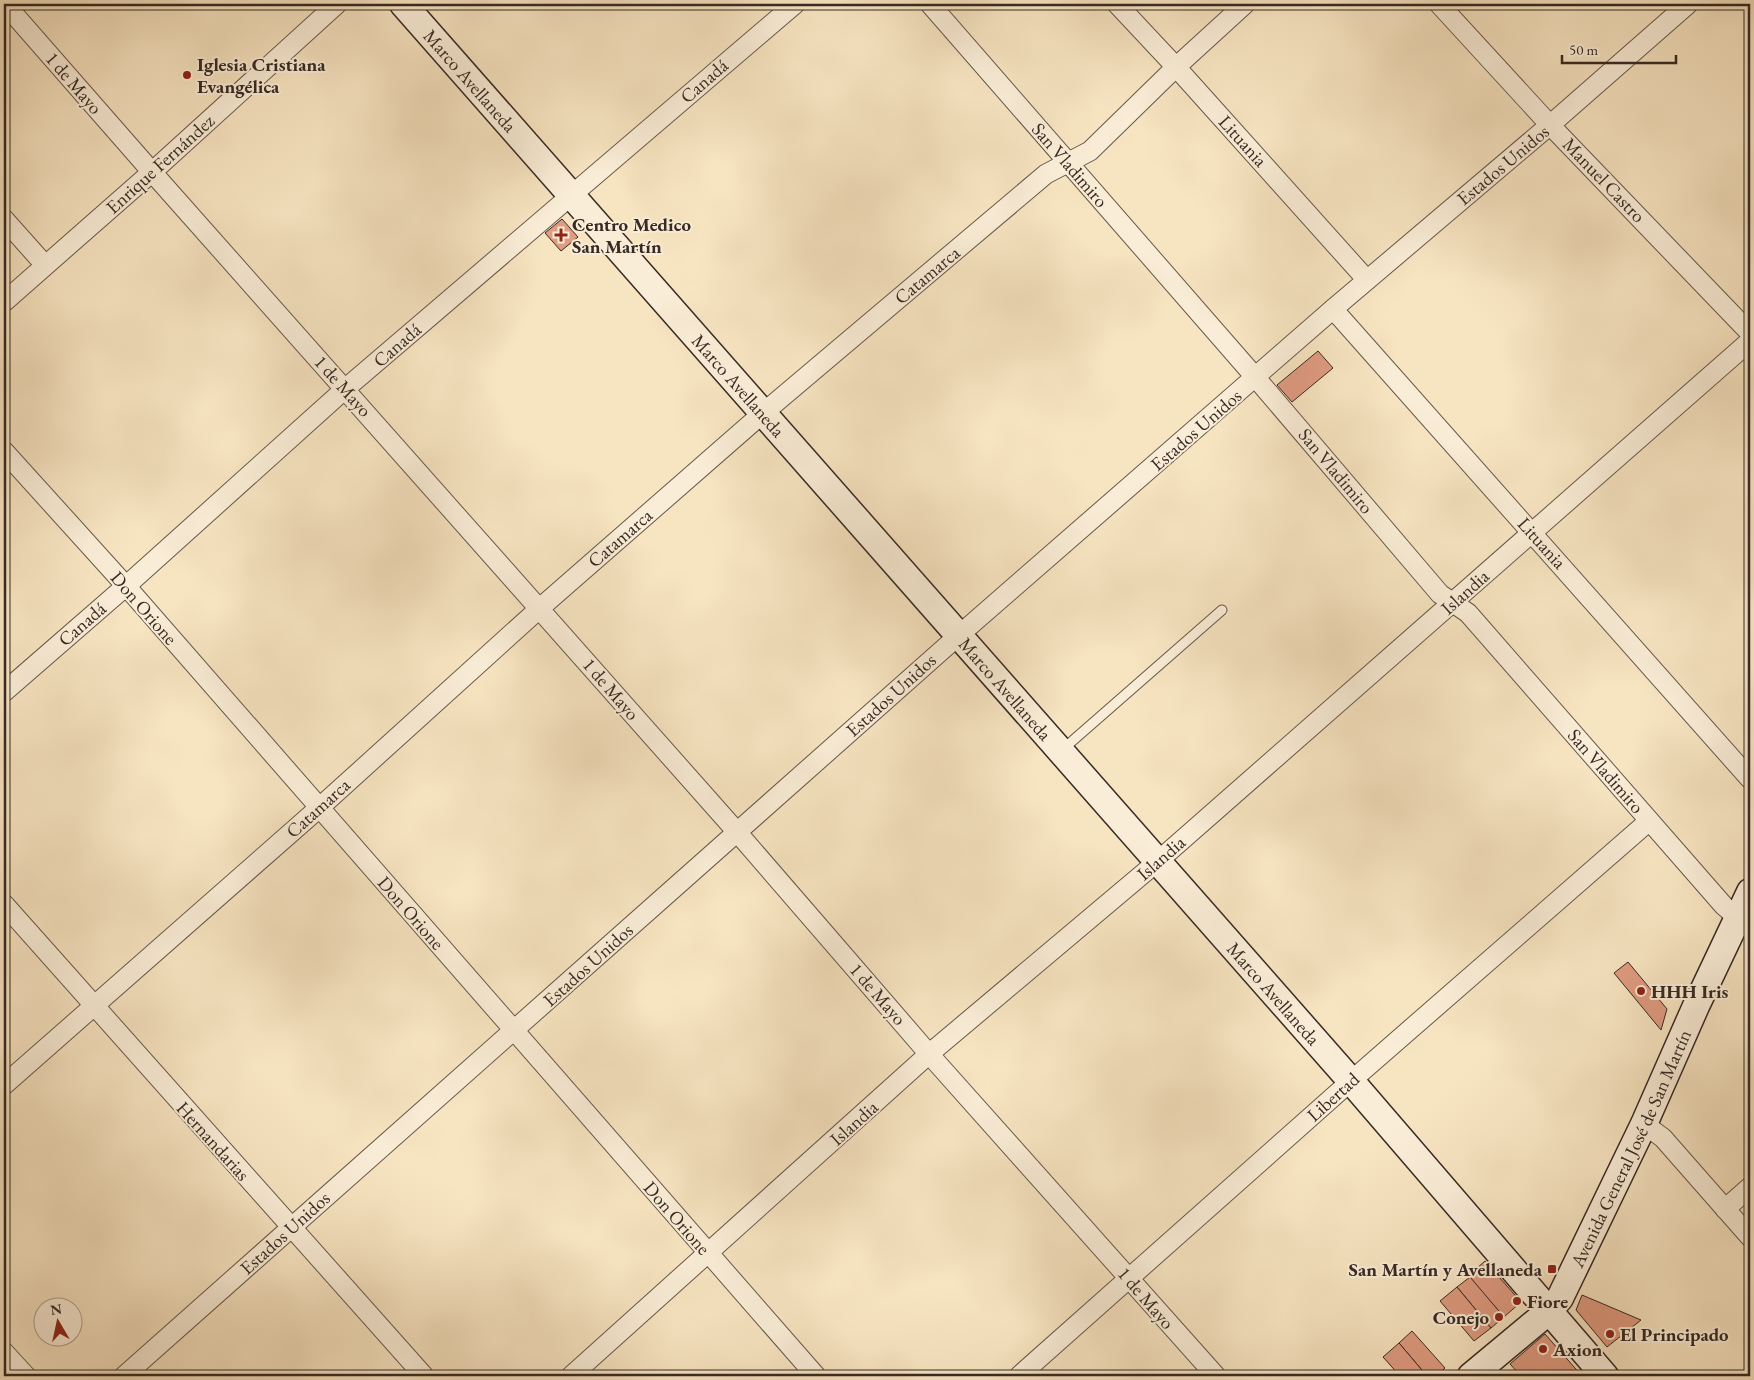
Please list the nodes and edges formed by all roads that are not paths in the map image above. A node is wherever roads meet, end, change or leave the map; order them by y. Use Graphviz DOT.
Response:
graph roads {
  1 [pos="5,4"];
  2 [pos="337,4"];
  3 [pos="403,4"];
  4 [pos="795,4"];
  5 [pos="930,4"];
  6 [pos="1117,4"];
  7 [pos="1244,4"];
  8 [pos="1439,4"];
  9 [pos="1688,4"];
  10 [pos="1176,66"];
  11 [pos="1550,125"];
  12 [pos="1068,163"];
  13 [pos="152,172"];
  14 [pos="571,196"];
  15 [pos="4,219"];
  16 [pos="45,265"];
  17 [pos="1367,280"];
  18 [pos="4,302"];
  19 [pos="1333,309"];
  20 [pos="1750,333"];
  21 [pos="1750,341"];
  22 [pos="1256,378"];
  23 [pos="345,389"];
  24 [pos="762,414"];
  25 [pos="4,452"];
  26 [pos="1532,532"];
  27 [pos="126,586"];
  28 [pos="1453,603"];
  29 [pos="540,608"];
  30 [pos="1222,610"];
  31 [pos="958,636"];
  32 [pos="4,692"];
  33 [pos="1060,752"];
  34 [pos="1750,778"];
  35 [pos="319,808"];
  36 [pos="1650,821"];
  37 [pos="737,832"];
  38 [pos="1157,862"];
  39 [pos="1750,892"];
  40 [pos="4,904"];
  41 [pos="1744,924"];
  42 [pos="94,1006"];
  43 [pos="513,1031"];
  44 [pos="929,1054"];
  45 [pos="1351,1081"];
  46 [pos="4,1085"];
  47 [pos="1644,1124"];
  48 [pos="1750,1187"];
  49 [pos="1725,1209"];
  50 [pos="291,1228"];
  51 [pos="1750,1237"];
  52 [pos="708,1254"];
  53 [pos="1130,1279"];
  54 [pos="1549,1312"];
  55 [pos="4,1352"];
  56 [pos="26,1376"];
  57 [pos="124,1376"];
  58 [pos="424,1376"];
  59 [pos="571,1376"];
  60 [pos="816,1376"];
  61 [pos="1020,1376"];
  62 [pos="1216,1376"];
  63 [pos="1471,1376"];
  64 [pos="1605,1376"];
  1 -- 13 [label="street, 1 de Mayo"];
  2 -- 13 [label="street, Enrique Fernández"];
  3 -- 14 [label="street, Marco Avellaneda"];
  4 -- 14 [label="street, Canadá"];
  5 -- 12 [label="street, San Vladimiro"];
  6 -- 10 [label="street, Lituania"];
  7 -- 10 [label="street, Catamarca"];
  8 -- 11 [label="street, Manuel Castro"];
  9 -- 11 [label="street, Estados Unidos"];
  10 -- 12 [label="street, Catamarca"];
  10 -- 17 [label="street, Lituania"];
  11 -- 17 [label="street, Estados Unidos"];
  11 -- 20 [label="street, Manuel Castro"];
  12 -- 22 [label="street, San Vladimiro"];
  12 -- 24 [label="street, Catamarca"];
  13 -- 16 [label="street, Enrique Fernández"];
  13 -- 23 [label="street, 1 de Mayo"];
  14 -- 23 [label="street, Canadá"];
  14 -- 24 [label="street, Marco Avellaneda"];
  15 -- 16 [label="street"];
  16 -- 18 [label="street, Enrique Fernández"];
  17 -- 19 [label="street, Estados Unidos"];
  19 -- 22 [label="street, Estados Unidos"];
  19 -- 26 [label="street, Lituania"];
  21 -- 26 [label="street, Islandia"];
  22 -- 28 [label="street, San Vladimiro"];
  22 -- 31 [label="street, Estados Unidos"];
  23 -- 27 [label="street, Canadá"];
  23 -- 29 [label="street, 1 de Mayo"];
  24 -- 29 [label="street, Catamarca"];
  24 -- 31 [label="street, Marco Avellaneda"];
  25 -- 27 [label="street, Don Orione"];
  26 -- 28 [label="street, Islandia"];
  26 -- 34 [label="street, Lituania"];
  27 -- 32 [label="street, Canadá"];
  27 -- 35 [label="street, Don Orione"];
  28 -- 36 [label="street, San Vladimiro"];
  28 -- 38 [label="street, Islandia"];
  29 -- 35 [label="street, Catamarca"];
  29 -- 37 [label="street, 1 de Mayo"];
  30 -- 33 [label="lane"];
  31 -- 33 [label="street, Marco Avellaneda"];
  31 -- 37 [label="street, Estados Unidos"];
  33 -- 38 [label="street, Marco Avellaneda"];
  35 -- 42 [label="street, Catamarca"];
  35 -- 43 [label="street, Don Orione"];
  36 -- 41 [label="street, San Vladimiro"];
  36 -- 45 [label="street, Libertad"];
  37 -- 43 [label="street, Estados Unidos"];
  37 -- 44 [label="street, 1 de Mayo"];
  38 -- 44 [label="street, Islandia"];
  38 -- 45 [label="street, Marco Avellaneda"];
  39 -- 41 [label="street, Avenida General José de San Martín"];
  40 -- 42 [label="street, Hernandarias"];
  41 -- 47 [label="street, Avenida General José de San Martín"];
  42 -- 46 [label="street, Catamarca"];
  42 -- 50 [label="street, Hernandarias"];
  43 -- 50 [label="street, Estados Unidos"];
  43 -- 52 [label="street, Don Orione"];
  44 -- 52 [label="street, Islandia"];
  44 -- 53 [label="street, 1 de Mayo"];
  45 -- 53 [label="street, Libertad"];
  45 -- 54 [label="street, Marco Avellaneda"];
  47 -- 49 [label="street"];
  47 -- 54 [label="street, Avenida General José de San Martín"];
  48 -- 49 [label="street"];
  49 -- 51 [label="street"];
  50 -- 57 [label="street, Estados Unidos"];
  50 -- 58 [label="street, Hernandarias"];
  52 -- 59 [label="street, Islandia"];
  52 -- 60 [label="street, Don Orione"];
  53 -- 61 [label="street, Libertad"];
  53 -- 62 [label="street, 1 de Mayo"];
  54 -- 63 [label="street, Avenida General José de San Martín"];
  54 -- 64 [label="street, Marco Avellaneda"];
  55 -- 56 [label="street"];
}
